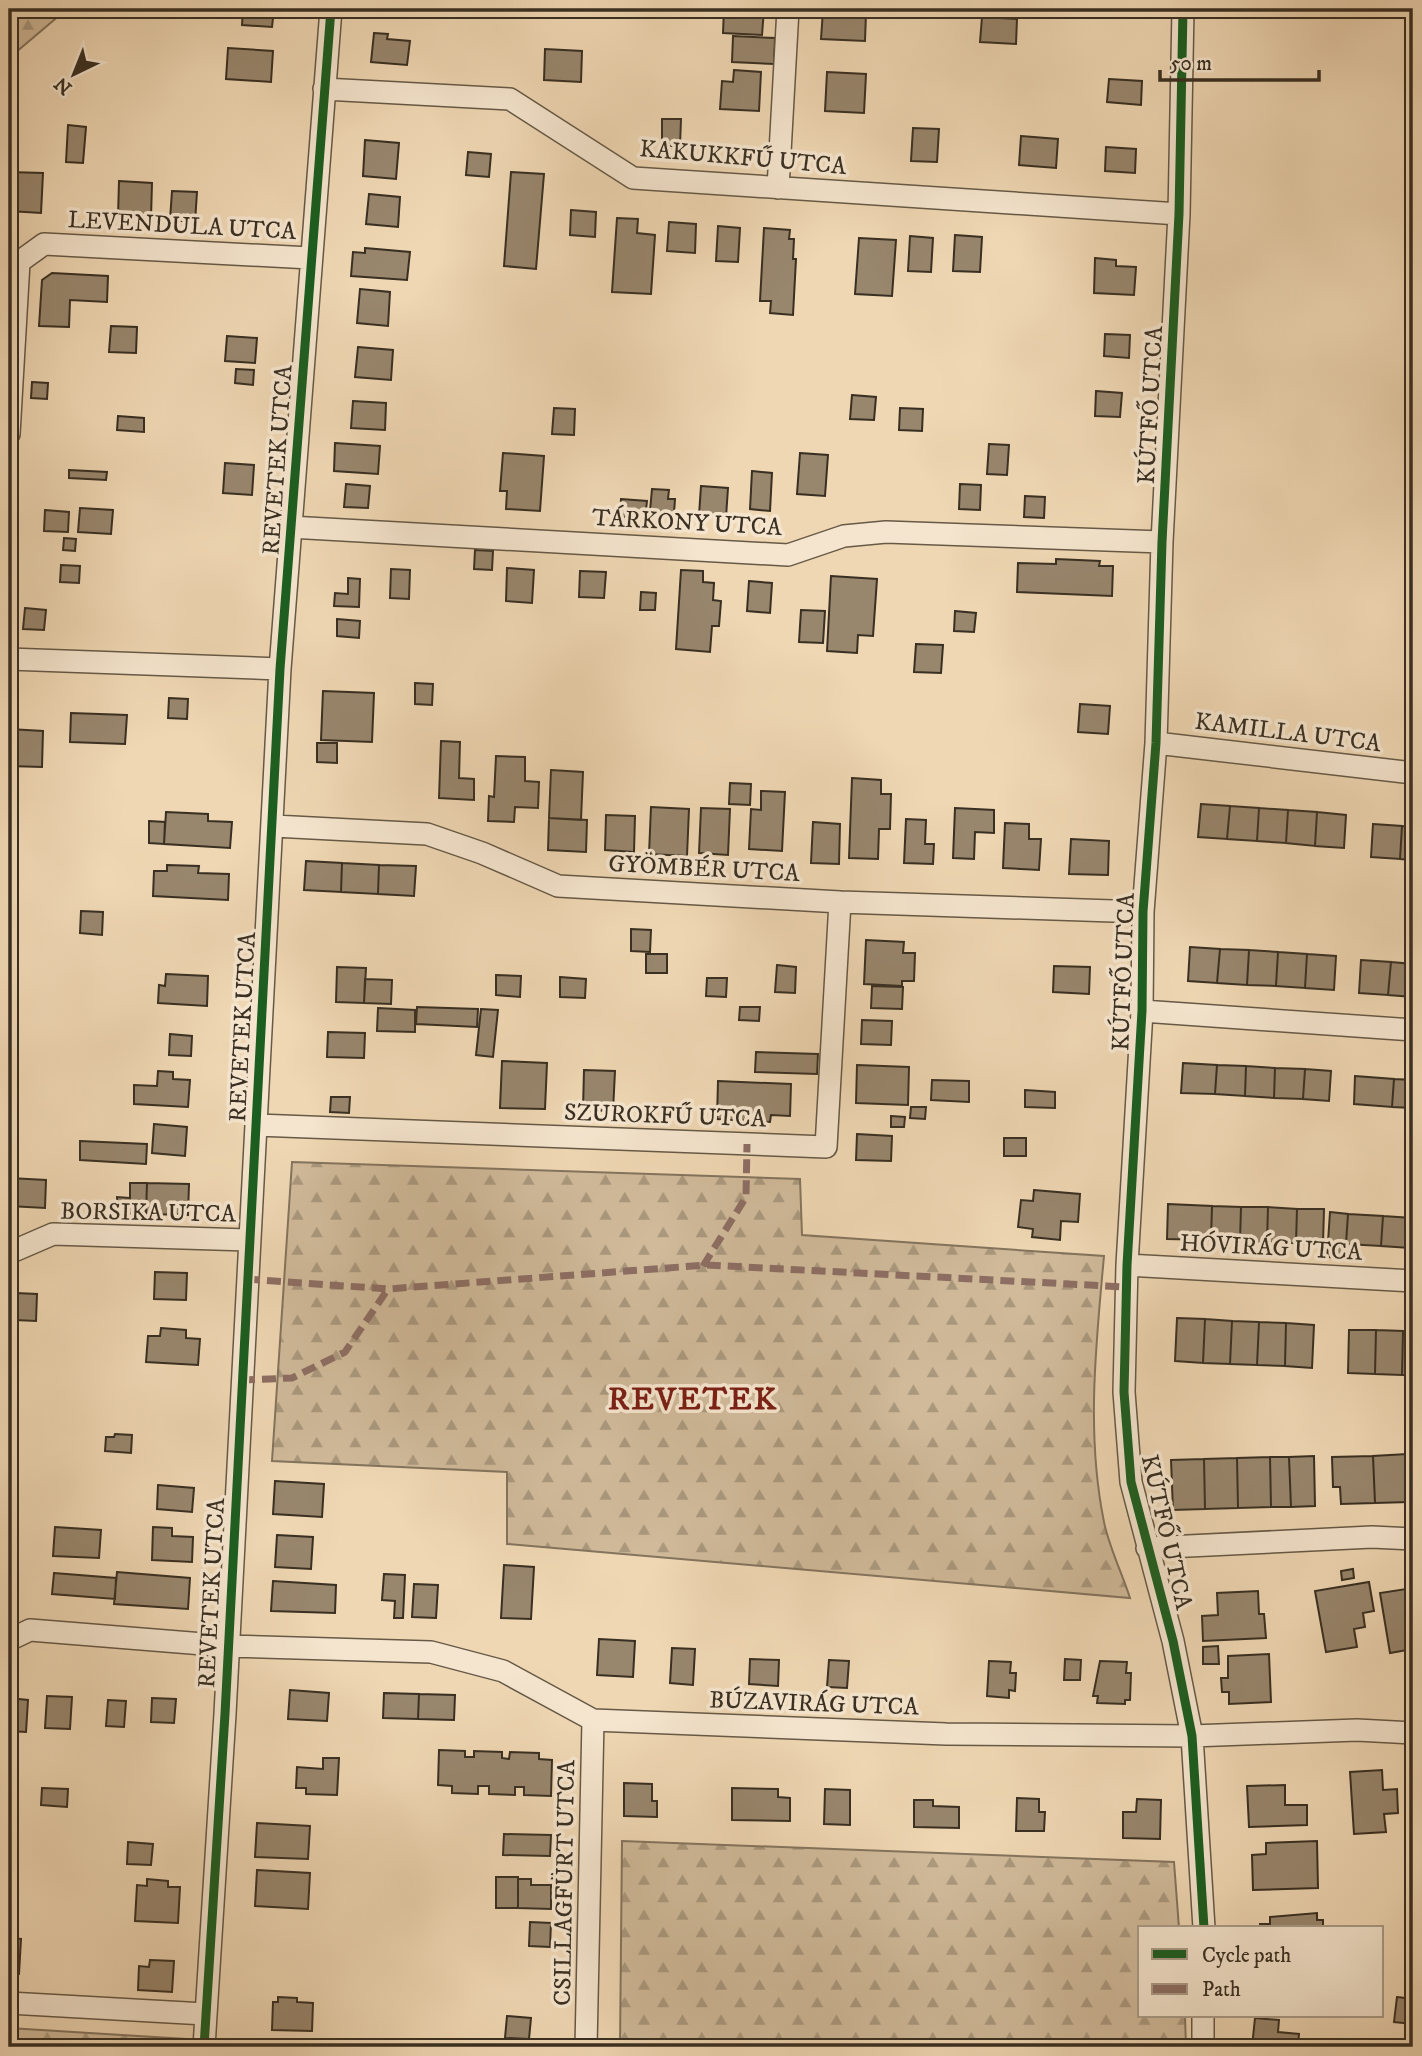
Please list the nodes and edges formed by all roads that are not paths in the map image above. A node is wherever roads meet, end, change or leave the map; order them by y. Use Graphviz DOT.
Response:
graph roads {
  1 [pos="331,9"];
  2 [pos="788,9"];
  3 [pos="1183,9"];
  4 [pos="324,89"];
  5 [pos="778,188"];
  6 [pos="1179,214"];
  7 [pos="310,258"];
  8 [pos="9,434"];
  9 [pos="290,527"];
  10 [pos="1162,542"];
  11 [pos="9,659"];
  12 [pos="280,668"];
  13 [pos="1156,743"];
  14 [pos="1413,773"];
  15 [pos="274,825"];
  16 [pos="840,902"];
  17 [pos="1143,912"];
  18 [pos="1142,1011"];
  19 [pos="1413,1030"];
  20 [pos="257,1125"];
  21 [pos="248,1240"];
  22 [pos="9,1253"];
  23 [pos="1127,1265"];
  24 [pos="1413,1281"];
  25 [pos="1413,1539"];
  26 [pos="1147,1548"];
  27 [pos="9,1640"];
  28 [pos="228,1646"];
  29 [pos="593,1720"];
  30 [pos="1413,1733"];
  31 [pos="1192,1736"];
  32 [pos="1205,1926"];
  33 [pos="9,2003"];
  34 [pos="205,2014"];
  35 [pos="1203,2018"];
  36 [pos="204,2047"];
  37 [pos="586,2047"];
  38 [pos="1203,2047"];
  1 -- 4 [label="street, REVETEK UTCA"];
  2 -- 5 [label="street"];
  3 -- 6 [label="street, KÚTFŐ UTCA"];
  4 -- 5 [label="street, KAKUKKFŰ UTCA"];
  4 -- 7 [label="street, REVETEK UTCA"];
  5 -- 6 [label="street, KAKUKKFŰ UTCA"];
  6 -- 10 [label="street, KÚTFŐ UTCA"];
  7 -- 8 [label="street, LEVENDULA UTCA"];
  7 -- 9 [label="street, REVETEK UTCA"];
  9 -- 10 [label="street, TÁRKONY UTCA"];
  9 -- 12 [label="street, REVETEK UTCA"];
  10 -- 13 [label="street, KÚTFŐ UTCA"];
  11 -- 12 [label="street"];
  12 -- 15 [label="street, REVETEK UTCA"];
  13 -- 14 [label="street, KAMILLA UTCA"];
  13 -- 17 [label="street, KÚTFŐ UTCA"];
  15 -- 16 [label="street, GYÖMBÉR UTCA"];
  15 -- 20 [label="street, REVETEK UTCA"];
  16 -- 17 [label="street, GYÖMBÉR UTCA"];
  16 -- 20 [label="street, SZUROKFŰ UTCA"];
  17 -- 18 [label="street, KÚTFŐ UTCA"];
  18 -- 19 [label="street"];
  18 -- 23 [label="street, KÚTFŐ UTCA"];
  20 -- 21 [label="street, REVETEK UTCA"];
  21 -- 22 [label="street, BORSIKA UTCA"];
  21 -- 28 [label="street, REVETEK UTCA"];
  23 -- 24 [label="street, HÓVIRÁG UTCA"];
  23 -- 26 [label="street, KÚTFŐ UTCA"];
  25 -- 26 [label="street"];
  26 -- 31 [label="street, KÚTFŐ UTCA"];
  27 -- 28 [label="street, BÚZAVIRÁG UTCA"];
  28 -- 29 [label="street, BÚZAVIRÁG UTCA"];
  28 -- 34 [label="street, REVETEK UTCA"];
  29 -- 31 [label="street, BÚZAVIRÁG UTCA"];
  29 -- 37 [label="street, CSILLAGFÜRT UTCA"];
  30 -- 31 [label="street, BÚZAVIRÁG UTCA"];
  31 -- 32 [label="street, KÚTFŐ UTCA"];
  33 -- 34 [label="street"];
  34 -- 36 [label="street, REVETEK UTCA"];
  35 -- 38 [label="street"];
}
